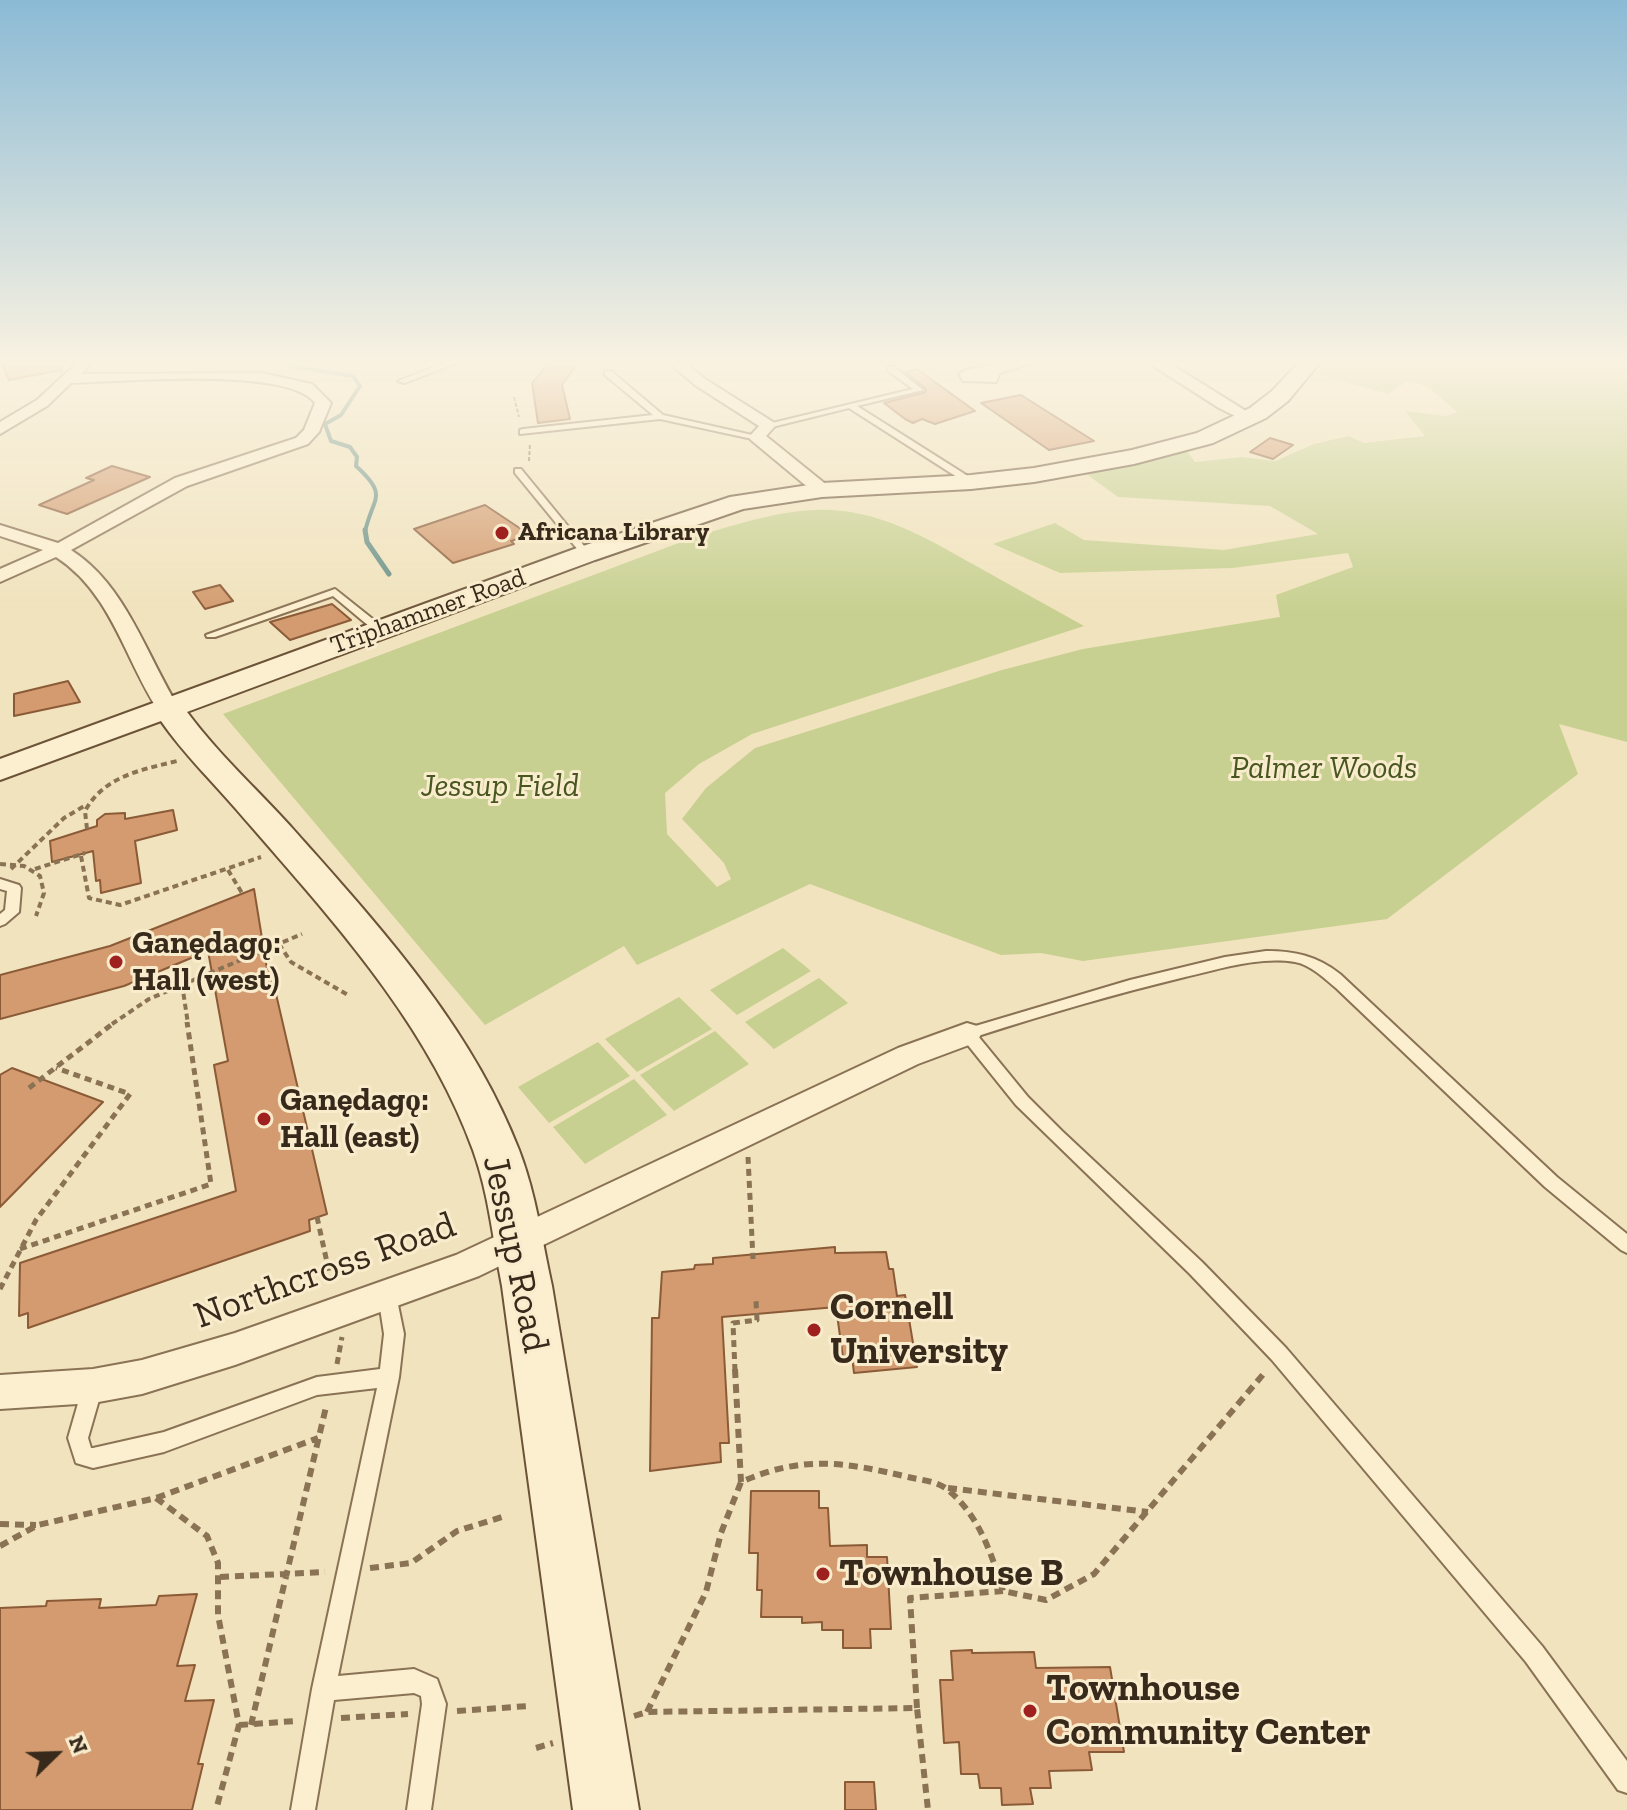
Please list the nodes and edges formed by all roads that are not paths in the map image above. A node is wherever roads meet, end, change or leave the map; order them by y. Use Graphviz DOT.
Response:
graph roads {
  1 [pos="292,444"];
  2 [pos="776,444"];
  3 [pos="912,444"];
  4 [pos="1181,444"];
  5 [pos="518,471"];
  6 [pos="971,482"];
  7 [pos="822,490"];
  8 [pos="0,530"];
  9 [pos="58,550"];
  10 [pos="586,554"];
  11 [pos="0,576"];
  12 [pos="380,630"];
  13 [pos="211,635"];
  14 [pos="168,708"];
  15 [pos="0,770"];
  16 [pos="4,878"];
  17 [pos="0,921"];
  18 [pos="967,1034"];
  19 [pos="518,1244"];
  20 [pos="1627,1245"];
  21 [pos="387,1295"];
  22 [pos="389,1377"];
  23 [pos="93,1386"];
  24 [pos="0,1392"];
  25 [pos="324,1689"];
  26 [pos="1627,1781"];
  27 [pos="303,1810"];
  28 [pos="419,1810"];
  29 [pos="606,1810"];
  1 -- 9 [label="street"];
  2 -- 7 [label="street"];
  3 -- 6 [label="lane"];
  4 -- 6 [label="street, Triphammer Road"];
  5 -- 10 [label="lane"];
  6 -- 7 [label="street, Triphammer Road"];
  7 -- 10 [label="street, Triphammer Road"];
  8 -- 9 [label="street"];
  9 -- 11 [label="street"];
  9 -- 14 [label="street"];
  10 -- 12 [label="street, Triphammer Road"];
  12 -- 13 [label="lane"];
  12 -- 14 [label="street, Triphammer Road"];
  14 -- 15 [label="street, Triphammer Road"];
  14 -- 19 [label="street, Jessup Road"];
  16 -- 17 [label="lane"];
  18 -- 19 [label="street, Northcross Road"];
  18 -- 20 [label="lane"];
  18 -- 26 [label="lane"];
  19 -- 21 [label="street, Northcross Road"];
  19 -- 29 [label="street, Jessup Road"];
  21 -- 22 [label="lane"];
  21 -- 23 [label="street, Northcross Road"];
  22 -- 23 [label="lane"];
  22 -- 25 [label="lane"];
  23 -- 24 [label="street, Northcross Road"];
  25 -- 27 [label="lane"];
  25 -- 28 [label="lane"];
}
